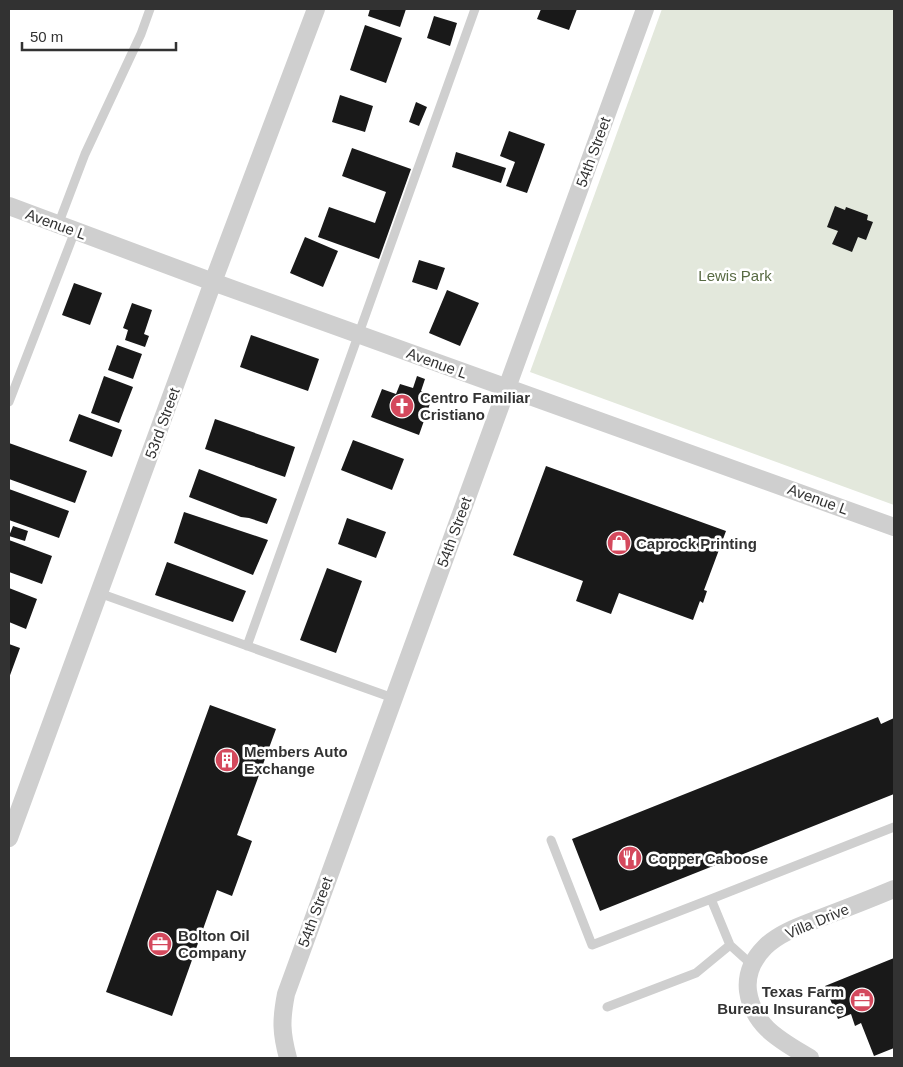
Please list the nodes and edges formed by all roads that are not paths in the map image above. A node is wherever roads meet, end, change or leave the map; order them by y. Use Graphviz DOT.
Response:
graph roads {
  1 [pos="150,9"];
  2 [pos="316,9"];
  3 [pos="476,9"];
  4 [pos="645,9"];
  5 [pos="9,206"];
  6 [pos="58,225"];
  7 [pos="75,231"];
  8 [pos="213,282"];
  9 [pos="358,335"];
  10 [pos="508,388"];
  11 [pos="9,402"];
  12 [pos="894,527"];
  13 [pos="99,593"];
  14 [pos="247,646"];
  15 [pos="393,698"];
  16 [pos="894,827"];
  17 [pos="9,838"];
  18 [pos="551,840"];
  19 [pos="894,889"];
  20 [pos="712,899"];
  21 [pos="730,945"];
  22 [pos="751,964"];
  23 [pos="607,1007"];
  24 [pos="288,1058"];
  25 [pos="810,1058"];
  1 -- 6 [label="lane"];
  2 -- 8 [label="street, 53rd Street"];
  3 -- 9 [label="lane"];
  4 -- 10 [label="street, 54th Street"];
  5 -- 6 [label="street, Avenue L"];
  6 -- 7 [label="street, Avenue L"];
  7 -- 8 [label="street, Avenue L"];
  7 -- 11 [label="lane"];
  8 -- 9 [label="street, Avenue L"];
  8 -- 13 [label="street, 53rd Street"];
  9 -- 10 [label="street, Avenue L"];
  9 -- 14 [label="lane"];
  10 -- 12 [label="street, Avenue L"];
  10 -- 15 [label="street, 54th Street"];
  13 -- 14 [label="lane"];
  13 -- 17 [label="street, 53rd Street"];
  14 -- 15 [label="lane"];
  15 -- 24 [label="street, 54th Street"];
  16 -- 20 [label="lane"];
  18 -- 20 [label="lane"];
  19 -- 22 [label="street, Villa Drive"];
  20 -- 21 [label="lane"];
  21 -- 22 [label="lane"];
  21 -- 23 [label="lane"];
  22 -- 25 [label="street"];
}
